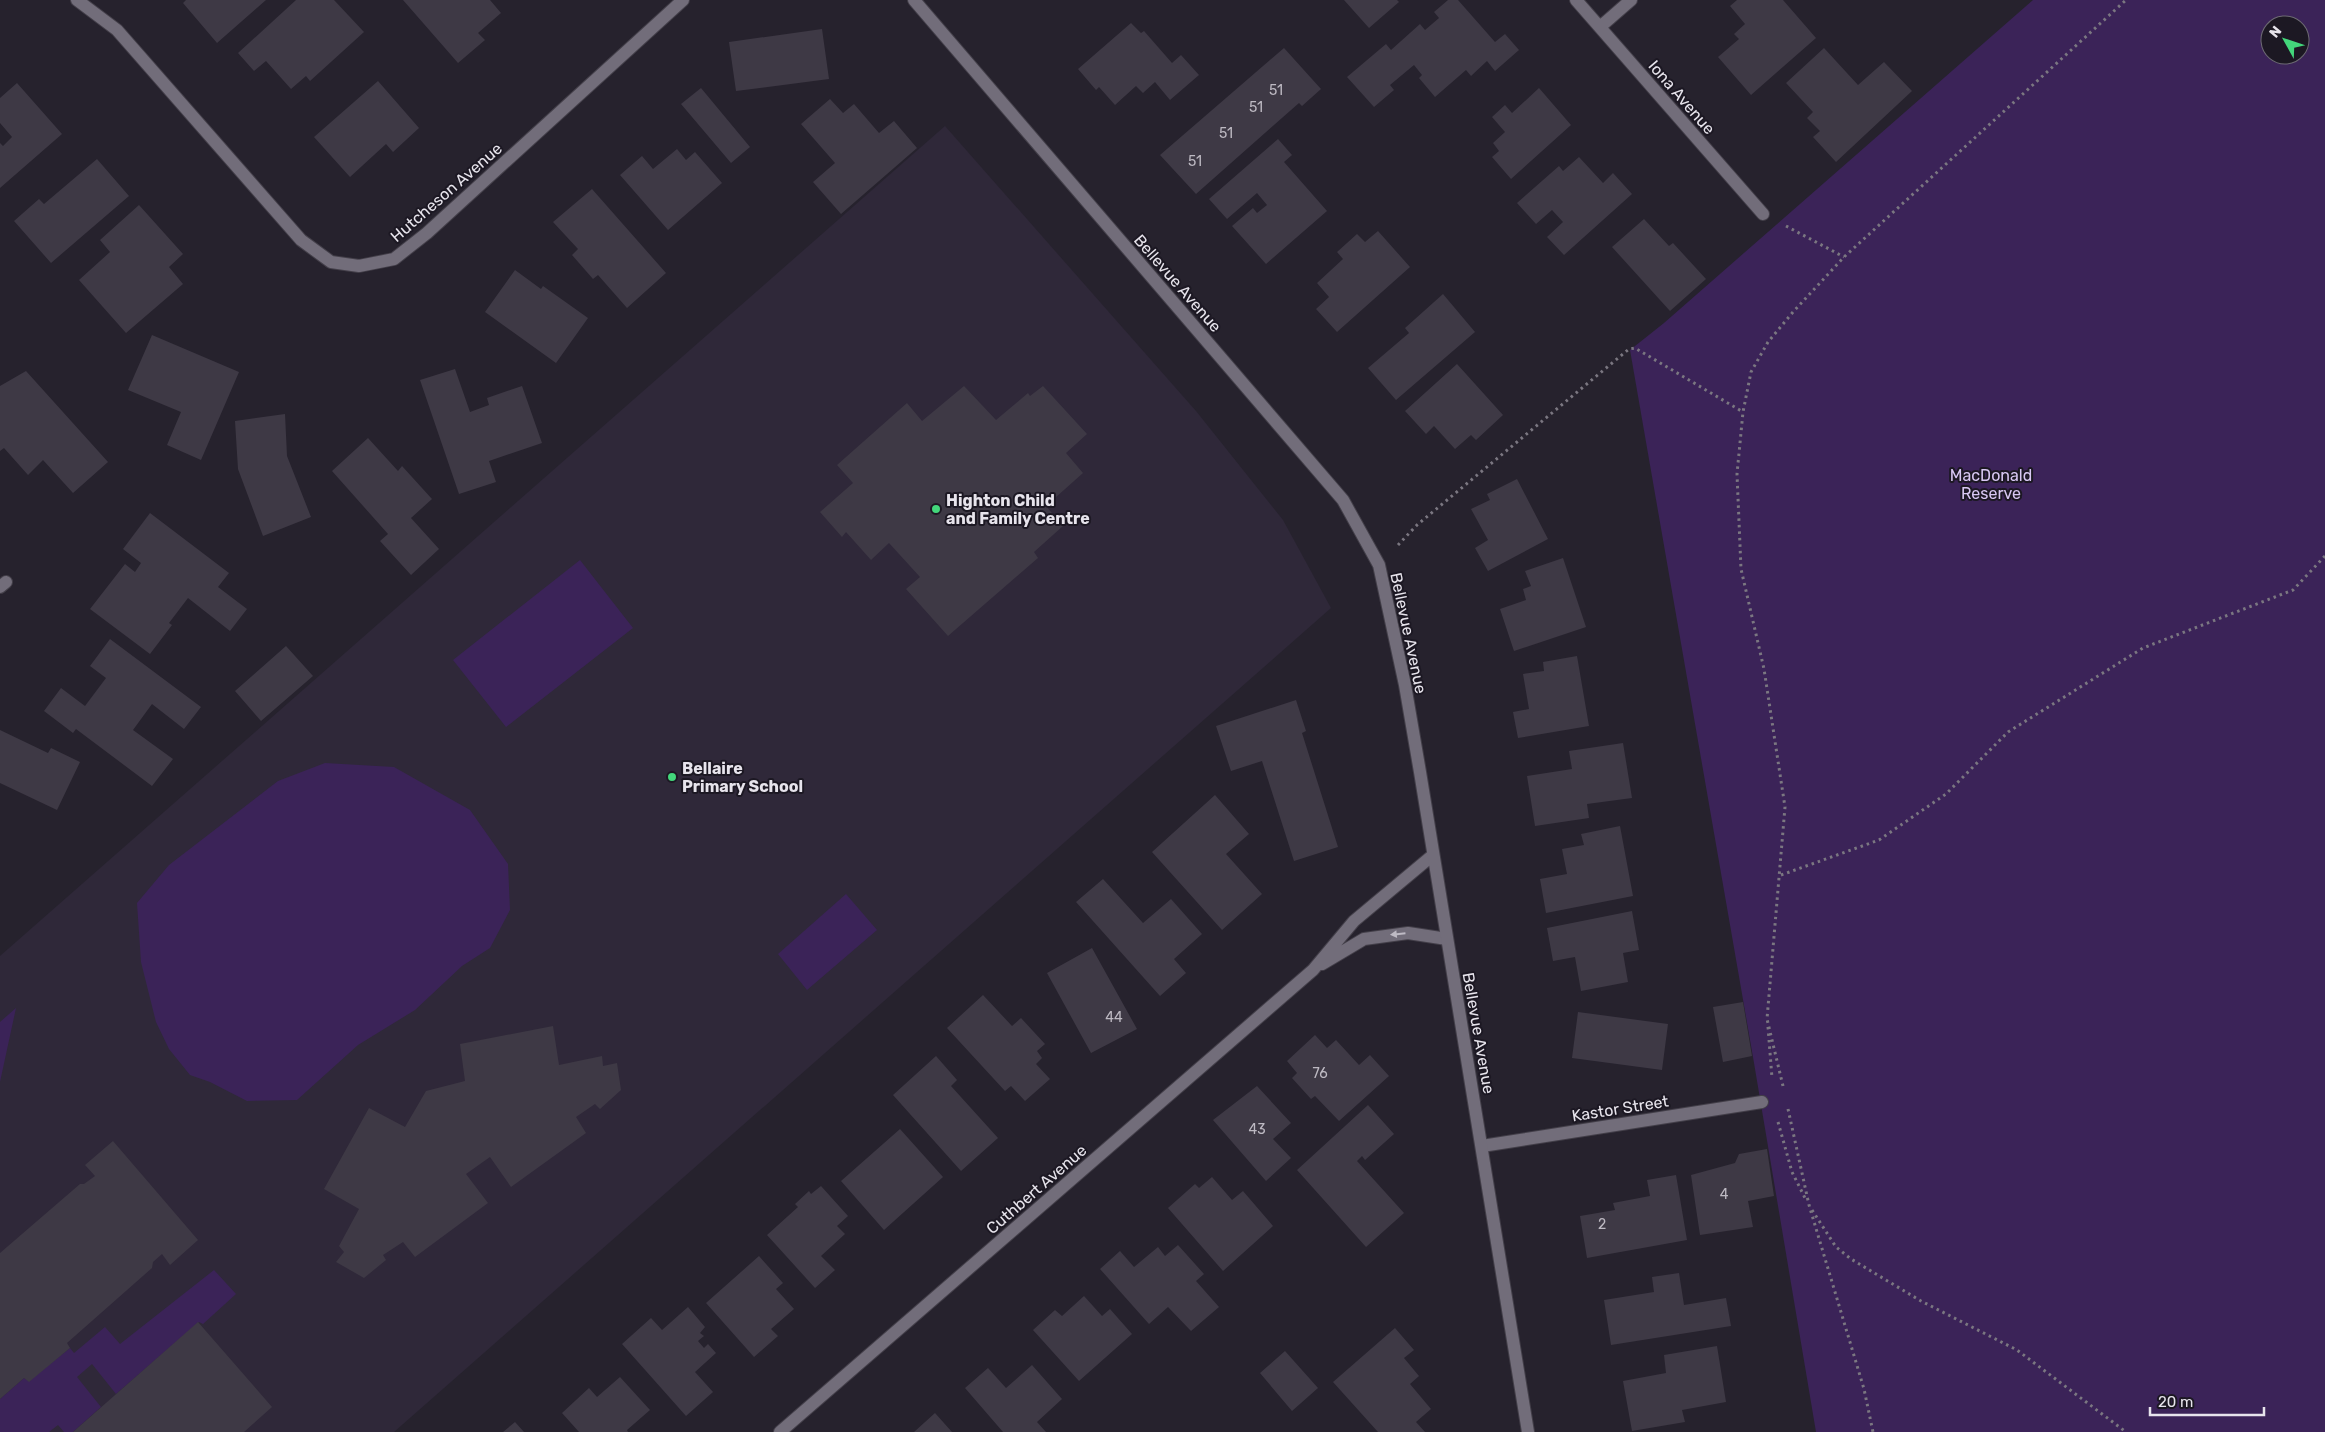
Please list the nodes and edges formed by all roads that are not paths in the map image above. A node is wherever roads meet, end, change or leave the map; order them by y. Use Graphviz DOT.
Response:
graph roads {
  1 [pos="76,0"];
  2 [pos="683,0"];
  3 [pos="914,0"];
  4 [pos="1576,0"];
  5 [pos="1631,0"];
  6 [pos="1600,27"];
  7 [pos="1763,214"];
  8 [pos="1433,855"];
  9 [pos="1447,939"];
  10 [pos="1314,970"];
  11 [pos="1762,1102"];
  12 [pos="1482,1146"];
  13 [pos="780,1432"];
  14 [pos="1528,1432"];
  1 -- 2 [label="street, Hutcheson Avenue"];
  3 -- 8 [label="street, Bellevue Avenue"];
  4 -- 6 [label="street, Iona Avenue"];
  5 -- 6 [label="street"];
  6 -- 7 [label="street, Iona Avenue"];
  8 -- 9 [label="street, Bellevue Avenue"];
  8 -- 10 [label="street, Cuthbert Avenue"];
  9 -- 10 [label="street, Cuthbert Avenue, one-way"];
  9 -- 12 [label="street, Bellevue Avenue"];
  10 -- 13 [label="street, Cuthbert Avenue"];
  11 -- 12 [label="street, Kastor Street"];
  12 -- 14 [label="street, Bellevue Avenue"];
}
